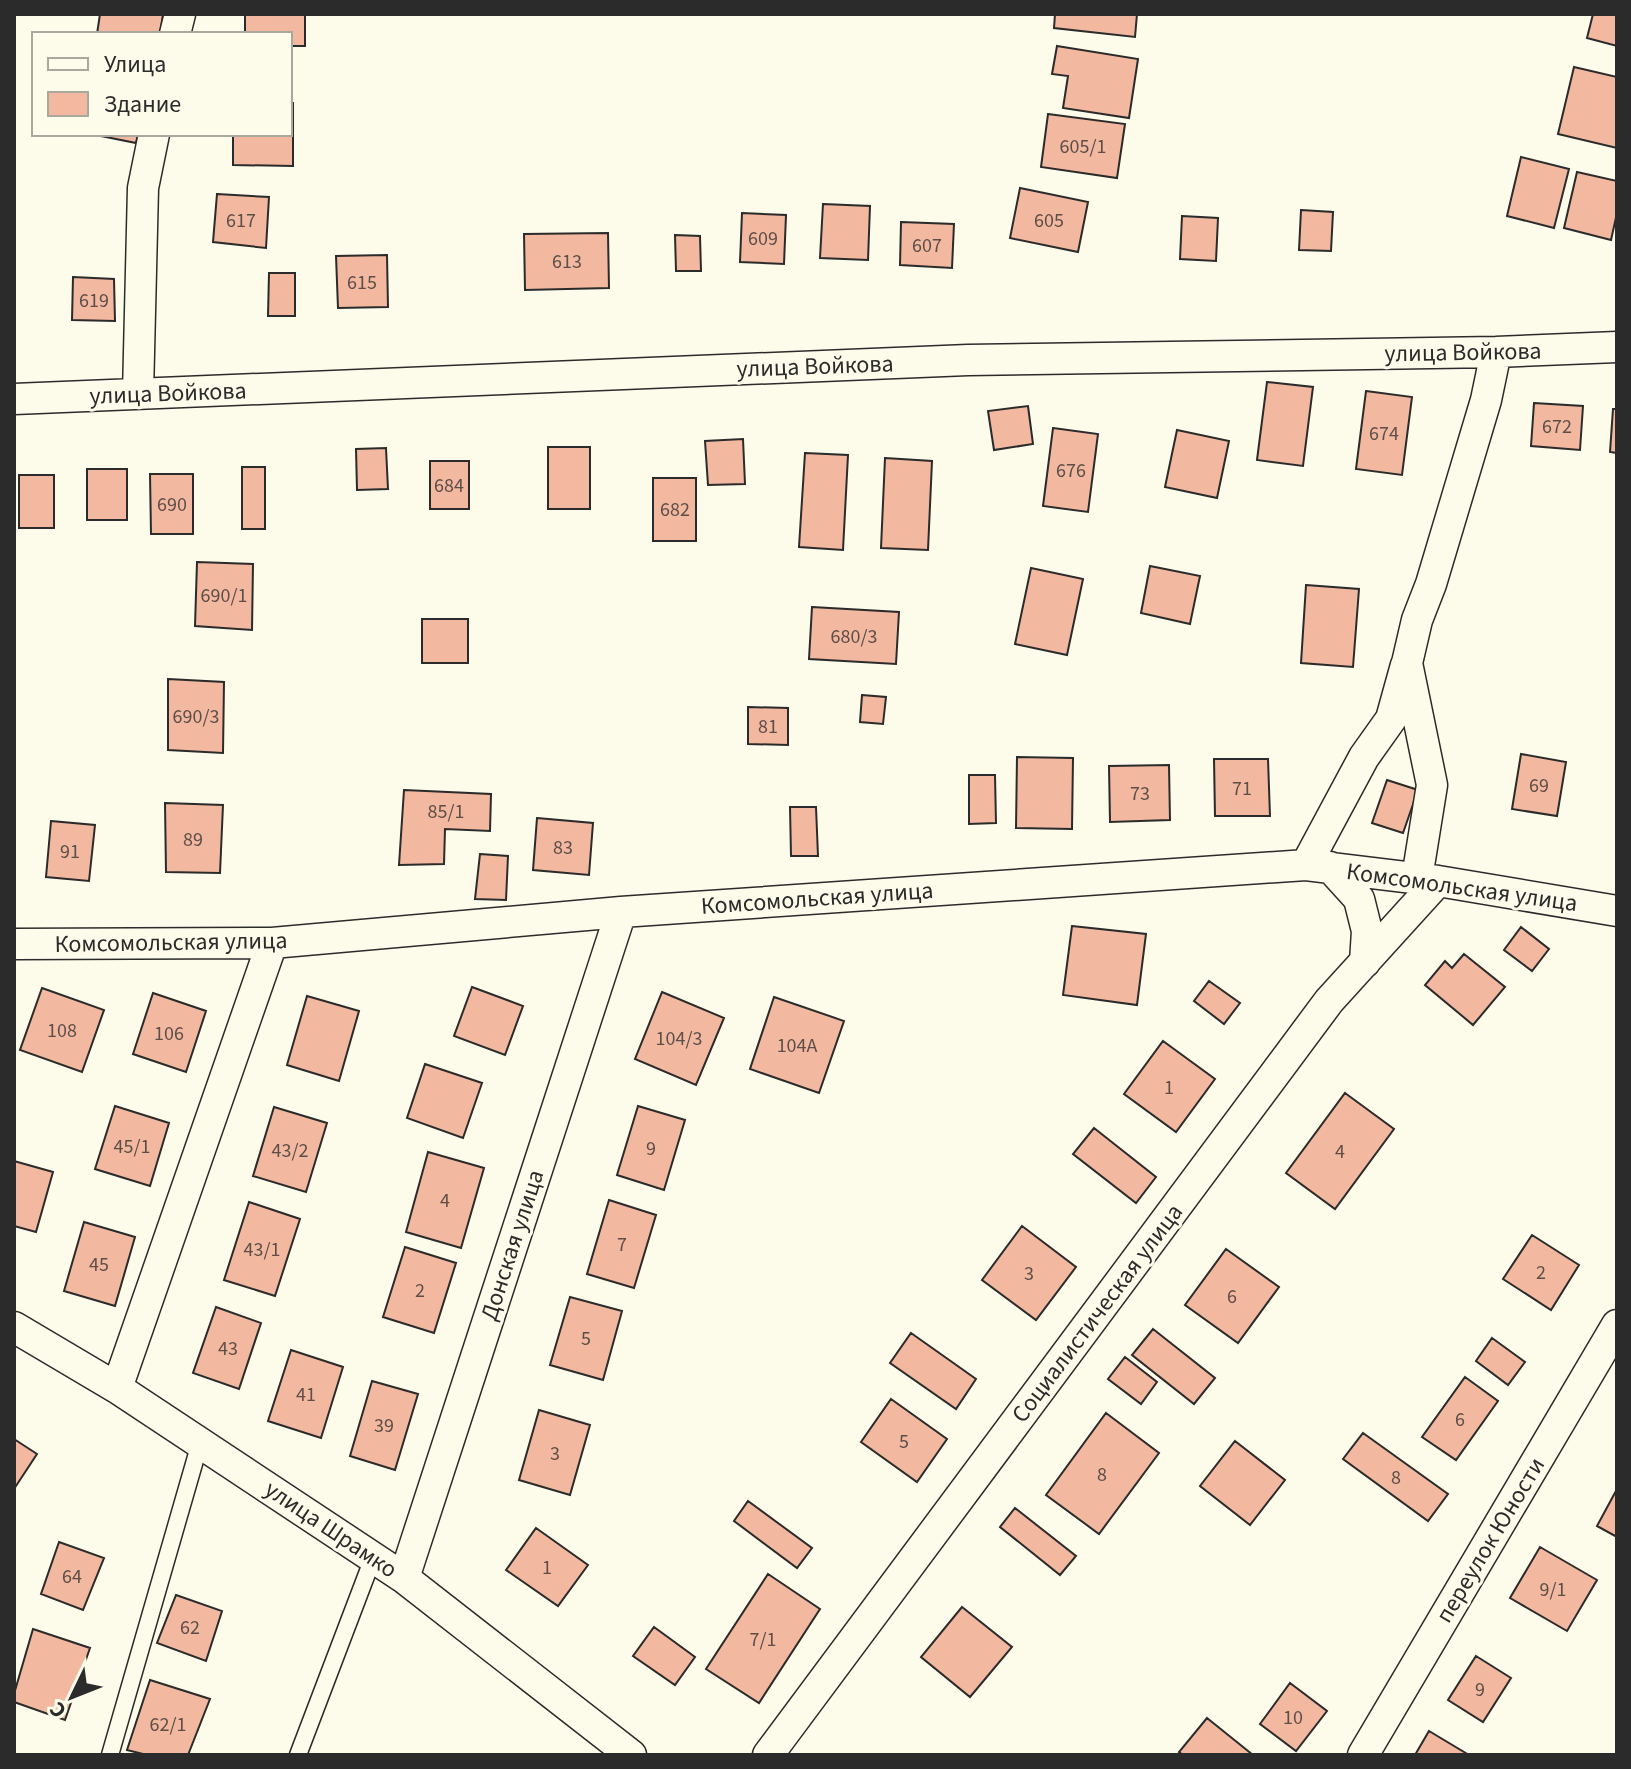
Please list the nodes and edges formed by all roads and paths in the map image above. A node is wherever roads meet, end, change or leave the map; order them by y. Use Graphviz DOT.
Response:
graph roads {
  1 [pos="154,136"];
  2 [pos="1616,343"];
  3 [pos="1496,352"];
  4 [pos="138,394"];
  5 [pos="14,399"];
  6 [pos="1407,663"];
  7 [pos="1318,866"];
  8 [pos="1427,879"];
  9 [pos="1617,911"];
  10 [pos="621,912"];
  11 [pos="272,943"];
  12 [pos="14,944"];
  13 [pos="1365,962"];
  14 [pos="1617,1325"];
  15 [pos="14,1327"];
  16 [pos="117,1388"];
  17 [pos="200,1443"];
  18 [pos="373,1558"];
  19 [pos="404,1578"];
  20 [pos="110,1755"];
  21 [pos="298,1755"];
  22 [pos="631,1755"];
  23 [pos="768,1755"];
  24 [pos="1363,1755"];
  1 -- 4 [label="street"];
  2 -- 3 [label="street, улица Войкова"];
  3 -- 4 [label="street, улица Войкова"];
  3 -- 6 [label="street"];
  4 -- 5 [label="street, улица Войкова"];
  6 -- 7 [label="street"];
  6 -- 8 [label="street"];
  7 -- 8 [label="street, Комсомольская улица"];
  7 -- 10 [label="street, Комсомольская улица"];
  7 -- 13 [label="street"];
  8 -- 9 [label="street, Комсомольская улица"];
  8 -- 13 [label="street, Социалистическая улица"];
  10 -- 11 [label="street, Комсомольская улица"];
  10 -- 19 [label="street, Донская улица"];
  11 -- 12 [label="street, Комсомольская улица"];
  11 -- 16 [label="street"];
  13 -- 23 [label="street, Социалистическая улица"];
  14 -- 24 [label="street, переулок Юности"];
  15 -- 16 [label="street, улица Шрамко"];
  16 -- 17 [label="street, улица Шрамко"];
  17 -- 18 [label="street, улица Шрамко"];
  17 -- 20 [label="lane"];
  18 -- 19 [label="street, улица Шрамко"];
  18 -- 21 [label="lane"];
  19 -- 22 [label="street, улица Шрамко"];
}
